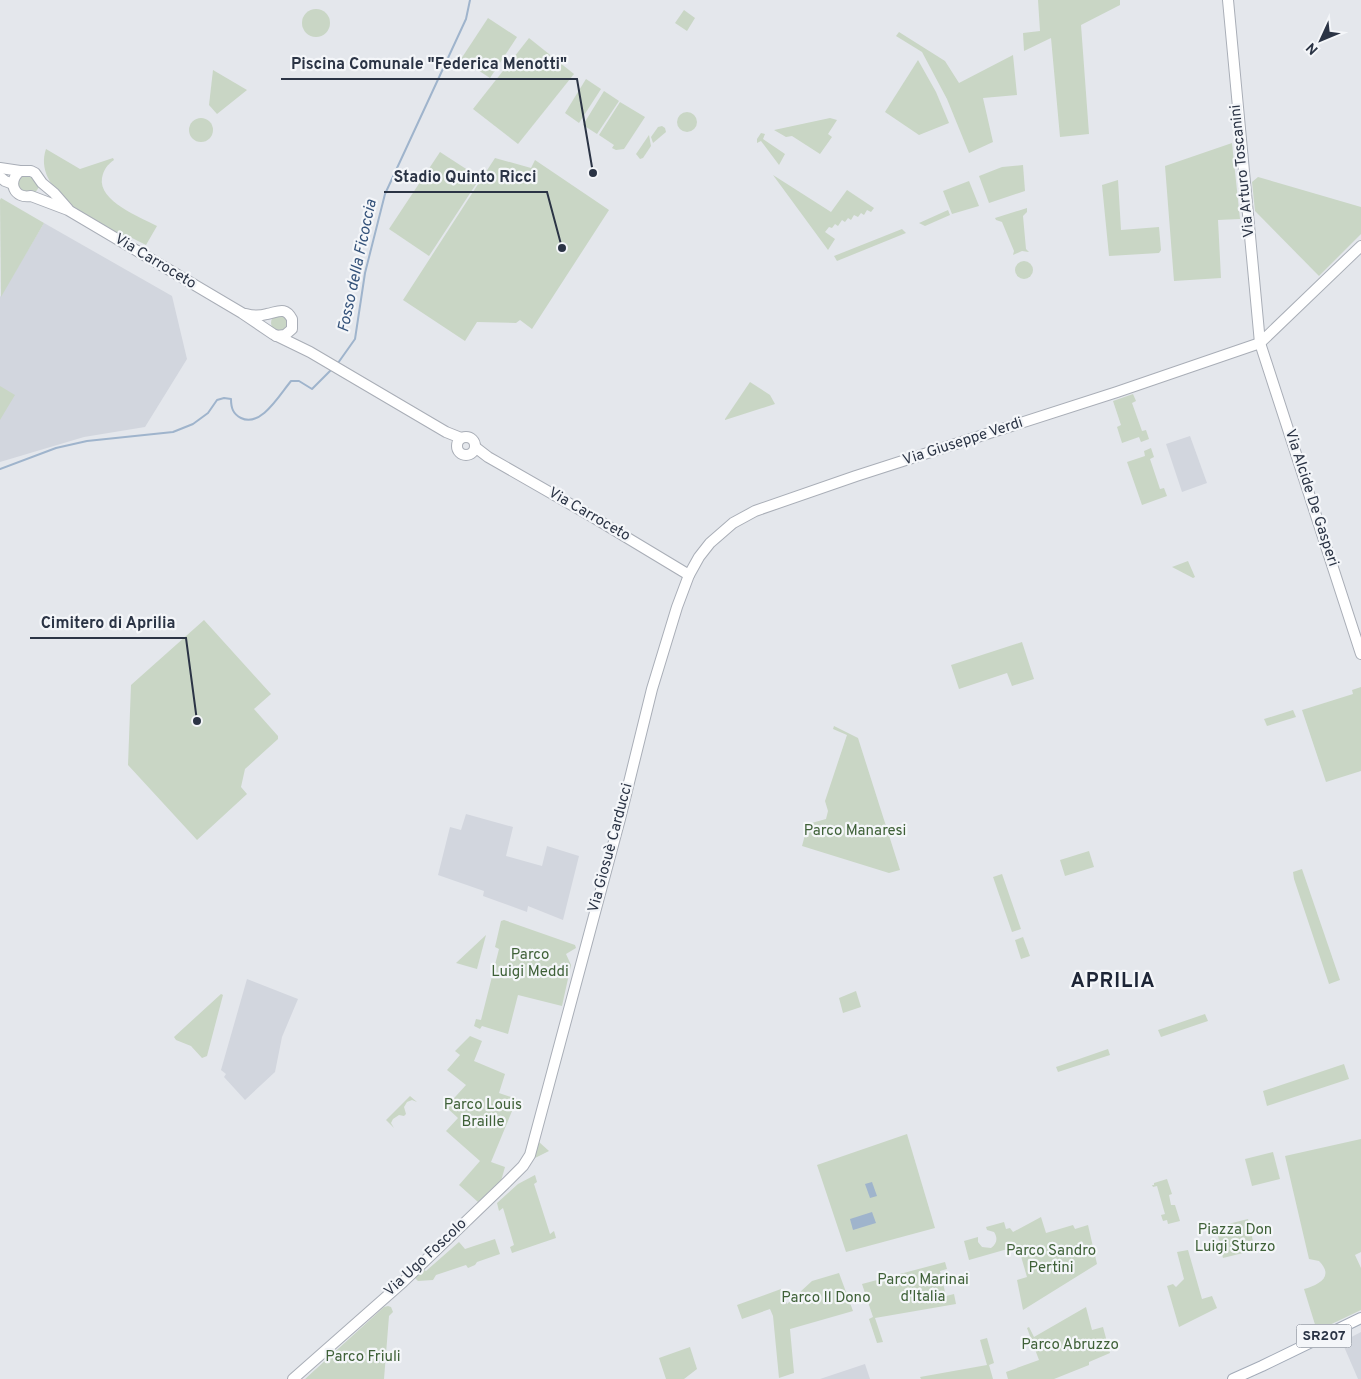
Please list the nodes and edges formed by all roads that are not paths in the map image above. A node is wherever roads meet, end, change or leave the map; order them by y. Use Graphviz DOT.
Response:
graph roads {
  1 [pos="1228,0"];
  2 [pos="0,168"];
  3 [pos="20,172"];
  4 [pos="0,177"];
  5 [pos="38,177"];
  6 [pos="13,184"];
  7 [pos="31,196"];
  8 [pos="68,210"];
  9 [pos="1361,246"];
  10 [pos="242,313"];
  11 [pos="271,314"];
  12 [pos="292,329"];
  13 [pos="273,334"];
  14 [pos="1260,343"];
  15 [pos="310,352"];
  16 [pos="459,443"];
  17 [pos="473,450"];
  18 [pos="689,575"];
  19 [pos="1361,654"];
  20 [pos="539,1124"];
  21 [pos="1361,1318"];
  22 [pos="293,1379"];
  23 [pos="1233,1379"];
  1 -- 14 [label="street, Via Arturo Toscanini"];
  2 -- 3 [label="street"];
  3 -- 5 [label="street"];
  3 -- 6 [label="street"];
  4 -- 6 [label="street, Via Carroceto"];
  5 -- 7 [label="street"];
  5 -- 8 [label="street, Via Carroceto"];
  6 -- 7 [label="street, Via Carroceto"];
  7 -- 8 [label="street, Via Carroceto"];
  8 -- 10 [label="street, Via Carroceto"];
  9 -- 14 [label="street"];
  10 -- 11 [label="street, Via Carroceto"];
  10 -- 13 [label="street, Via Carroceto"];
  11 -- 12 [label="street, Via Carroceto"];
  11 -- 13 [label="street"];
  12 -- 13 [label="street"];
  12 -- 15 [label="street, Via Carroceto"];
  13 -- 15 [label="street, Via Carroceto"];
  14 -- 18 [label="street, Via Giuseppe Verdi"];
  14 -- 19 [label="street, Via Alcide De Gasperi"];
  15 -- 16 [label="street, Via Carroceto"];
  16 -- 17 [label="street"];
  16 -- 17 [label="street"];
  17 -- 18 [label="street, Via Carroceto"];
  18 -- 20 [label="street, Via Giosuè Carducci"];
  20 -- 22 [label="street, Via Ugo Foscolo"];
  21 -- 23 [label="street, SR207"];
}
